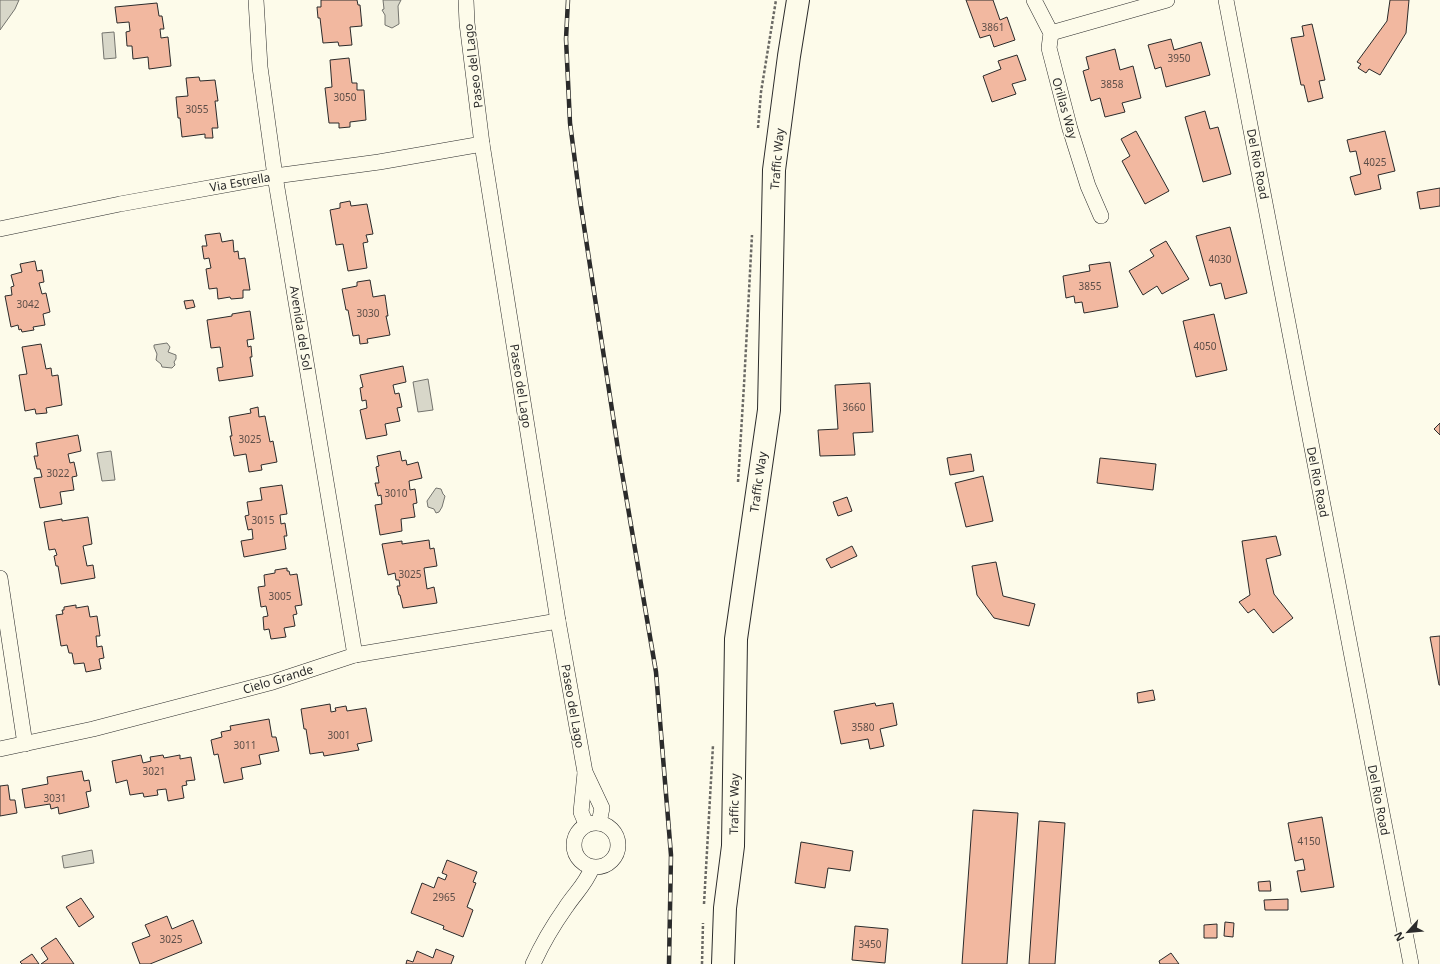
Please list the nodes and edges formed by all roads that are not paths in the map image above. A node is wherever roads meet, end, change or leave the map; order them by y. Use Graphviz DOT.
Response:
graph roads {
  1 [pos="256,0"];
  2 [pos="466,0"];
  3 [pos="798,0"];
  4 [pos="1034,0"];
  5 [pos="1167,0"];
  6 [pos="1226,0"];
  7 [pos="1050,33"];
  8 [pos="482,144"];
  9 [pos="276,176"];
  10 [pos="1101,216"];
  11 [pos="0,229"];
  12 [pos="0,578"];
  13 [pos="558,621"];
  14 [pos="356,655"];
  15 [pos="25,744"];
  16 [pos="0,749"];
  17 [pos="585,772"];
  18 [pos="592,824"];
  19 [pos="592,868"];
  20 [pos="533,964"];
  21 [pos="723,964"];
  22 [pos="1410,964"];
  1 -- 9 [label="street, Avenida del Sol"];
  2 -- 8 [label="street, Paseo del Lago"];
  3 -- 21 [label="street, Traffic Way"];
  4 -- 7 [label="street, Orillas Way"];
  5 -- 7 [label="street"];
  6 -- 22 [label="street, Del Rio Road"];
  7 -- 10 [label="street, Orillas Way"];
  8 -- 9 [label="street, Via Estrella"];
  8 -- 13 [label="street, Paseo del Lago"];
  9 -- 11 [label="street, Via Estrella"];
  9 -- 14 [label="street, Avenida del Sol"];
  12 -- 15 [label="street"];
  13 -- 14 [label="street, Cielo Grande"];
  13 -- 17 [label="street, Paseo del Lago"];
  14 -- 15 [label="street, Cielo Grande"];
  15 -- 16 [label="street, Cielo Grande"];
  17 -- 18 [label="street, Paseo del Lago"];
  17 -- 18 [label="street, Paseo del Lago"];
  18 -- 19 [label="street"];
  18 -- 19 [label="street"];
  19 -- 20 [label="street"];
}
